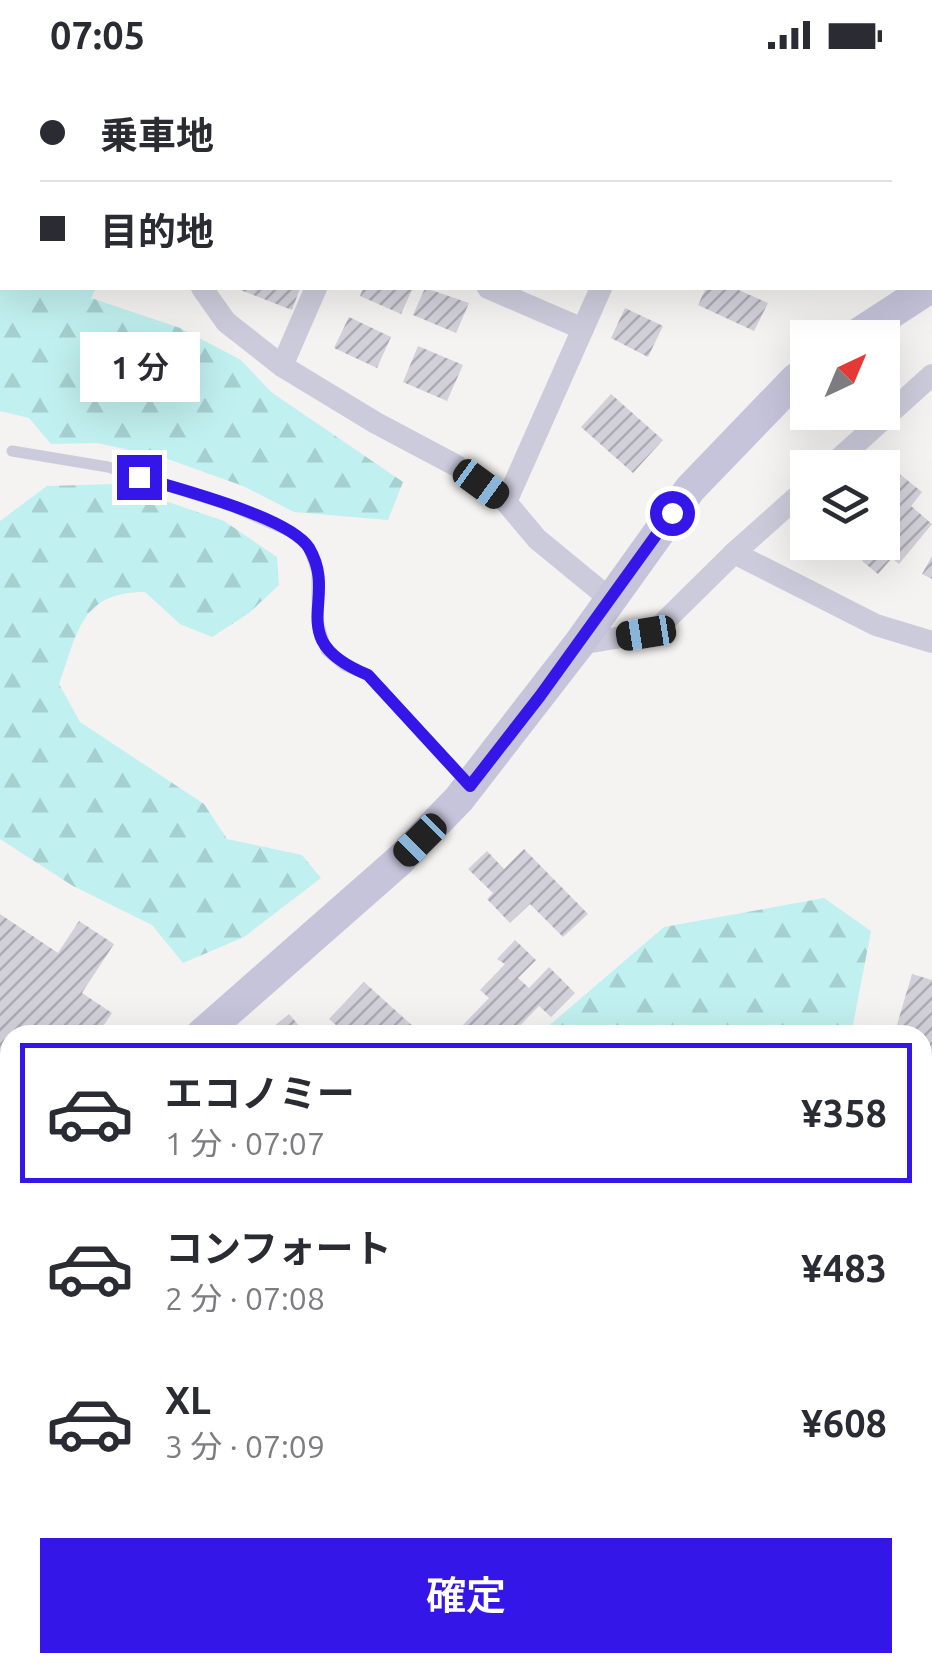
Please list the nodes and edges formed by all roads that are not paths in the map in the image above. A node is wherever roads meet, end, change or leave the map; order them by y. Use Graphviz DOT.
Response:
graph roads {
  1 [pos="203,290"];
  2 [pos="315,290"];
  3 [pos="493,290"];
  4 [pos="601,290"];
  5 [pos="925,290"];
  6 [pos="880,320"];
  7 [pos="582,329"];
  8 [pos="282,366"];
  9 [pos="932,376"];
  10 [pos="790,384"];
  11 [pos="849,450"];
  12 [pos="12,451"];
  13 [pos="506,502"];
  14 [pos="790,503"];
  15 [pos="734,553"];
  16 [pos="610,598"];
  17 [pos="932,642"];
  18 [pos="578,644"];
  19 [pos="470,786"];
  20 [pos="212,1025"];
  1 -- 8 [label="street"];
  2 -- 8 [label="street"];
  3 -- 7 [label="street"];
  4 -- 7 [label="street"];
  5 -- 6 [label="street"];
  7 -- 13 [label="street"];
  8 -- 13 [label="street"];
  9 -- 11 [label="street"];
  10 -- 16 [label="street"];
  12 -- 19 [label="lane"];
  13 -- 16 [label="street"];
  14 -- 15 [label="street"];
  15 -- 17 [label="street"];
  15 -- 18 [label="street"];
  16 -- 18 [label="street"];
  18 -- 19 [label="street"];
  19 -- 20 [label="street"];
}
